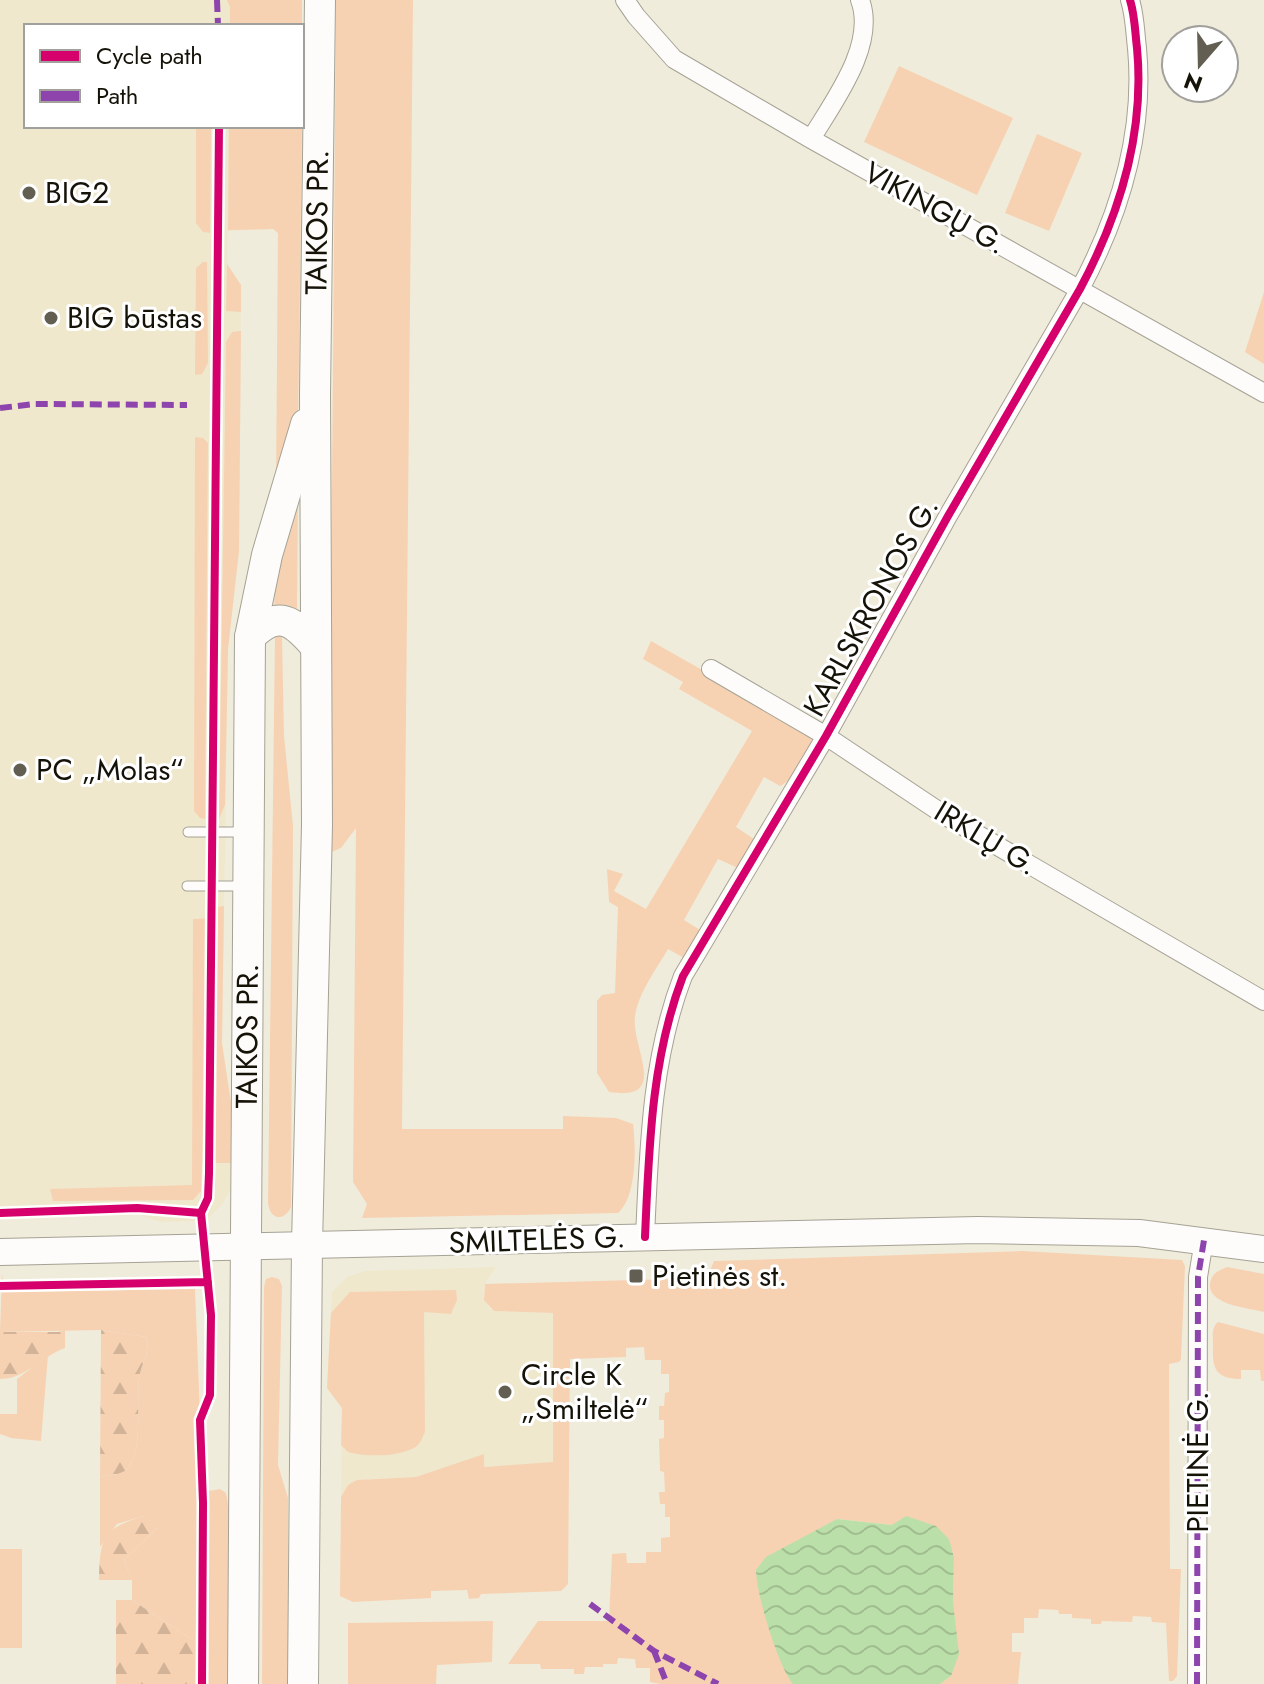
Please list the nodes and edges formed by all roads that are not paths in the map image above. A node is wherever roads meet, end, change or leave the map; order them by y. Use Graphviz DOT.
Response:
graph roads {
  1 [pos="320,0"];
  2 [pos="625,0"];
  3 [pos="860,0"];
  4 [pos="1130,0"];
  5 [pos="811,139"];
  6 [pos="1080,289"];
  7 [pos="1264,393"];
  8 [pos="315,395"];
  9 [pos="250,637"];
  10 [pos="316,647"];
  11 [pos="711,669"];
  12 [pos="826,736"];
  13 [pos="188,832"];
  14 [pos="248,832"];
  15 [pos="187,886"];
  16 [pos="248,886"];
  17 [pos="1264,1001"];
  18 [pos="645,1237"];
  19 [pos="1204,1240"];
  20 [pos="307,1245"];
  21 [pos="246,1246"];
  22 [pos="1264,1249"];
  23 [pos="0,1252"];
  24 [pos="243,1684"];
  25 [pos="303,1684"];
  26 [pos="1197,1684"];
  1 -- 8 [label="main road, TAIKOS PR."];
  2 -- 5 [label="street, VIKINGŲ G."];
  3 -- 5 [label="street"];
  4 -- 6 [label="street, KARLSKRONOS G."];
  5 -- 6 [label="street, VIKINGŲ G."];
  6 -- 7 [label="street, VIKINGŲ G."];
  6 -- 12 [label="street, KARLSKRONOS G."];
  8 -- 9 [label="main road, TAIKOS PR."];
  8 -- 10 [label="main road, TAIKOS PR."];
  9 -- 10 [label="main road"];
  9 -- 14 [label="main road, TAIKOS PR."];
  10 -- 20 [label="main road, TAIKOS PR."];
  11 -- 12 [label="street, IRKLŲ G."];
  12 -- 17 [label="street, IRKLŲ G."];
  12 -- 18 [label="street, KARLSKRONOS G."];
  13 -- 14 [label="lane"];
  14 -- 16 [label="main road, TAIKOS PR."];
  15 -- 16 [label="lane"];
  16 -- 21 [label="main road, TAIKOS PR."];
  18 -- 19 [label="street, SMILTELĖS G."];
  18 -- 20 [label="street, SMILTELĖS G."];
  19 -- 22 [label="street, SMILTELĖS G."];
  19 -- 26 [label="street, PIETINĖ G."];
  20 -- 21 [label="street, SMILTELĖS G."];
  20 -- 25 [label="main road, TAIKOS PR."];
  21 -- 23 [label="street, SMILTELĖS G."];
  21 -- 24 [label="main road, TAIKOS PR."];
}
